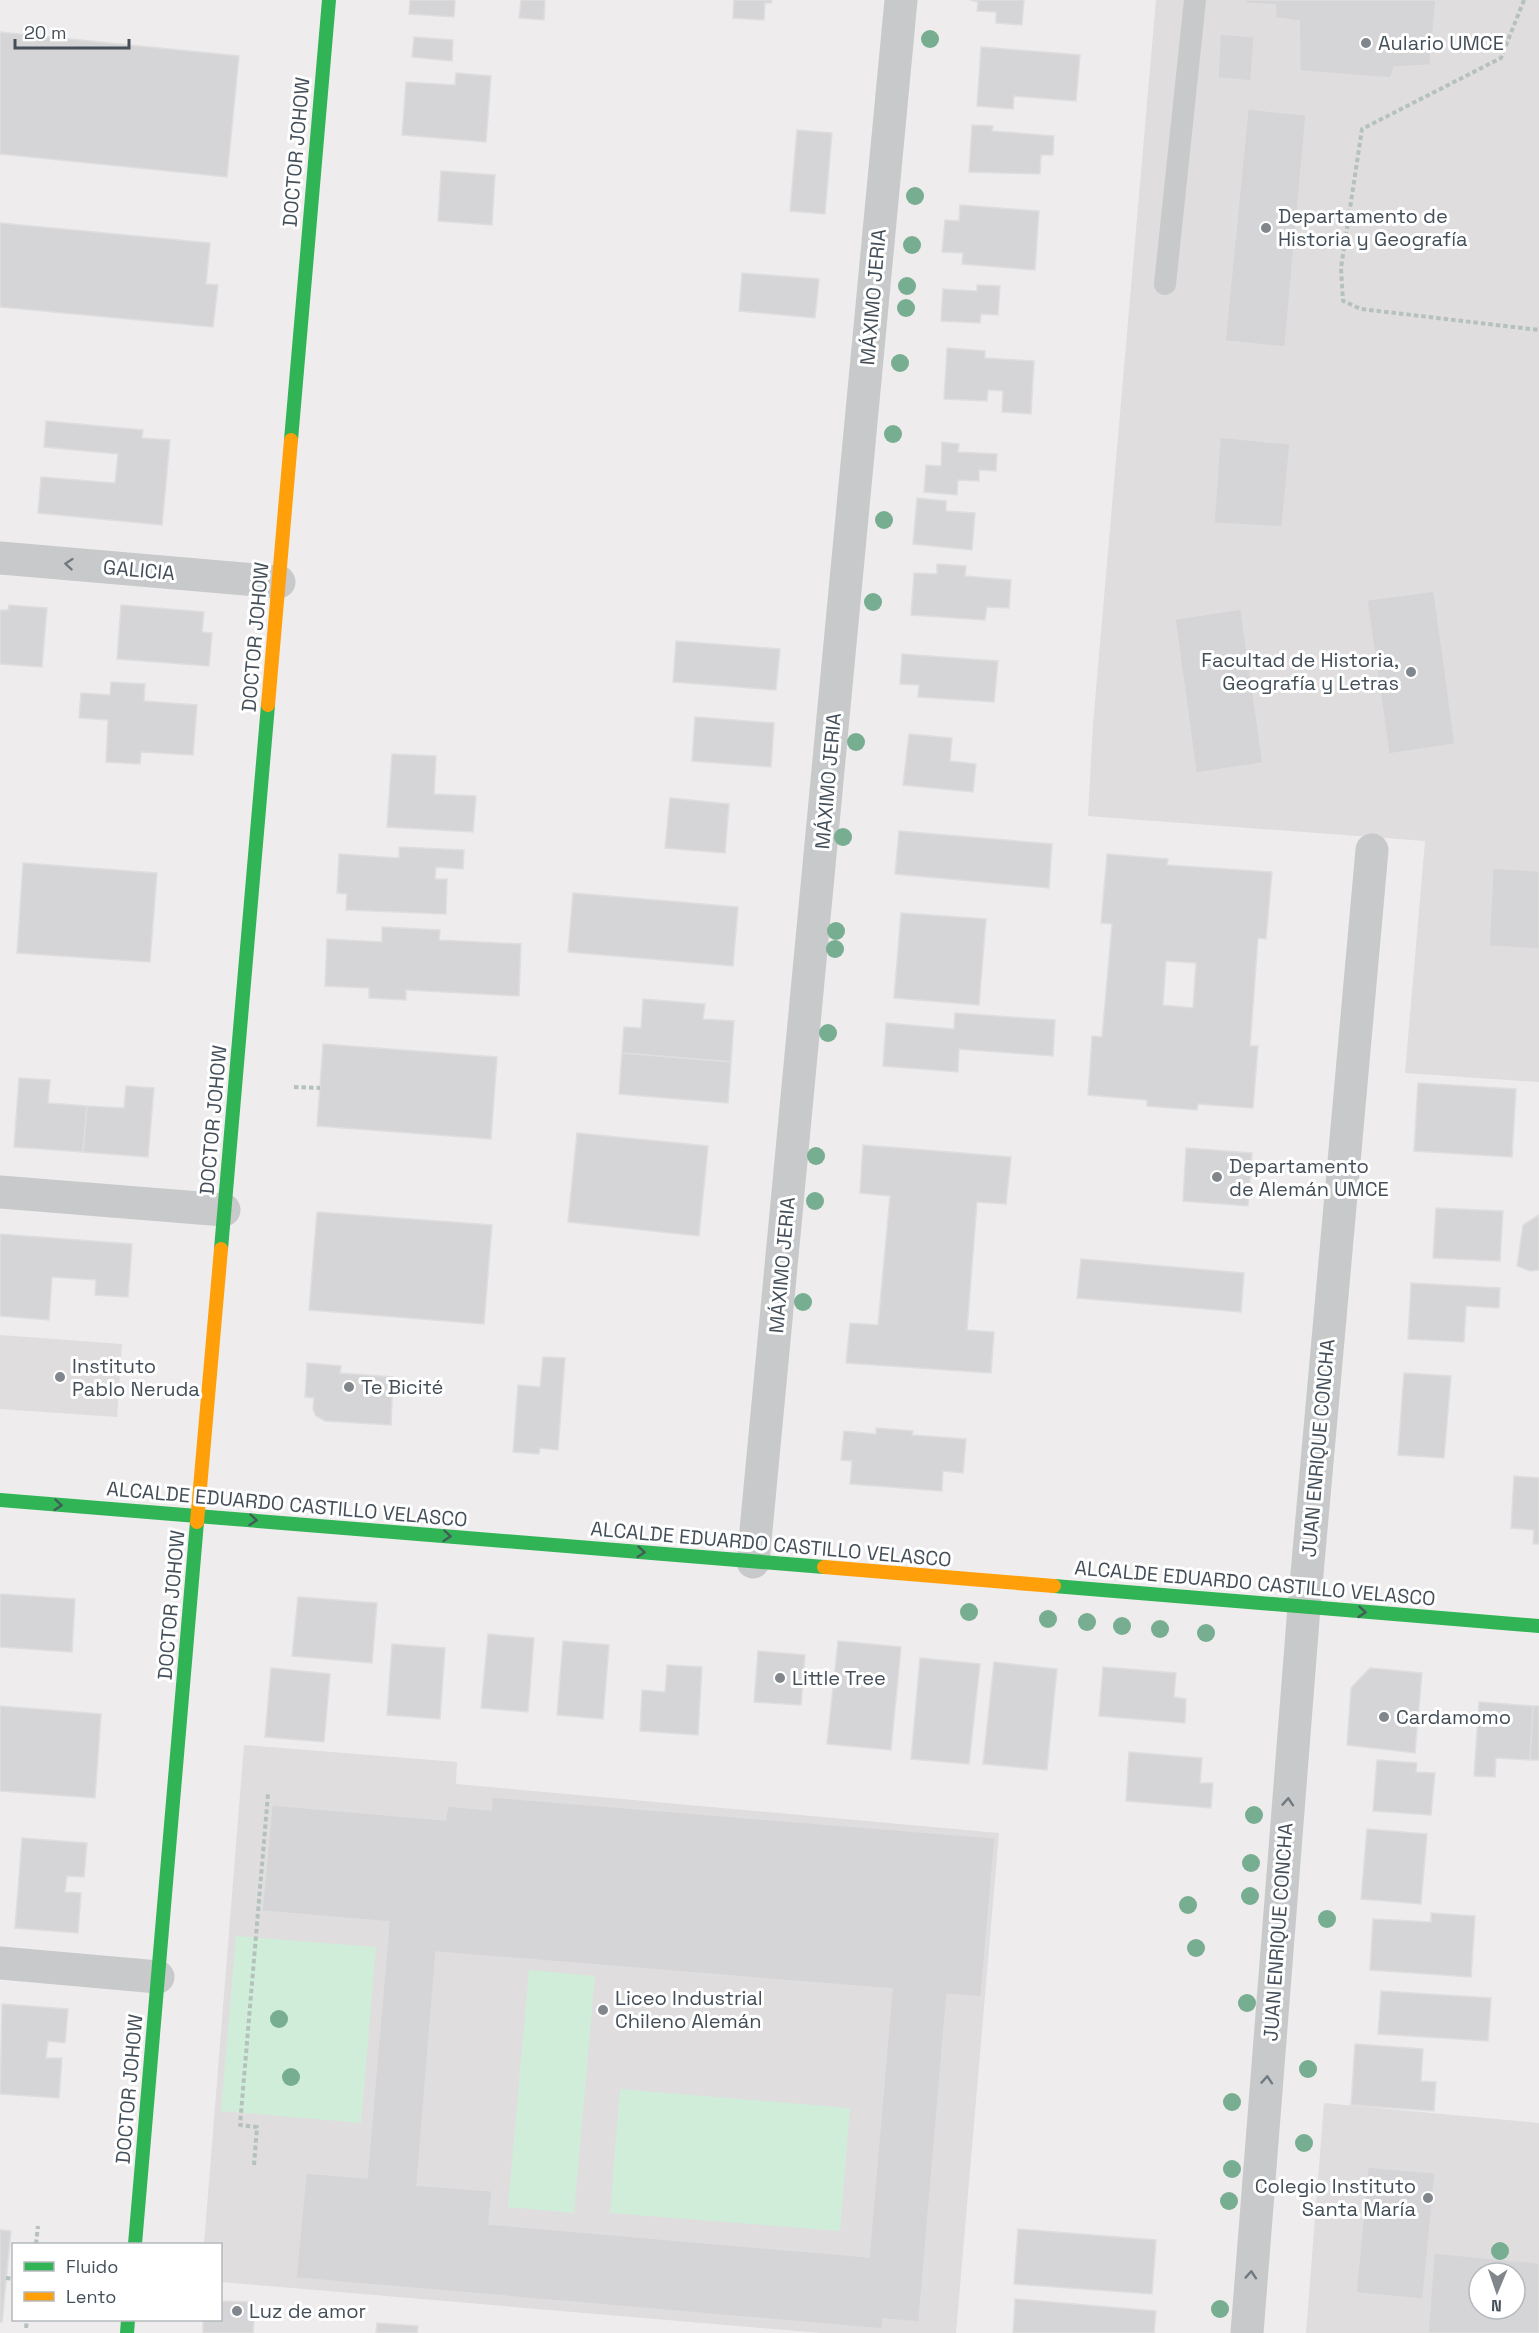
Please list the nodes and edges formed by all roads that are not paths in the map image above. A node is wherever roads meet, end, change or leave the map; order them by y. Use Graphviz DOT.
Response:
graph roads {
  1 [pos="329,0"];
  2 [pos="901,0"];
  3 [pos="1195,0"];
  4 [pos="1165,284"];
  5 [pos="0,558"];
  6 [pos="279,582"];
  7 [pos="1372,850"];
  8 [pos="0,1192"];
  9 [pos="224,1210"];
  10 [pos="0,1500"];
  11 [pos="198,1516"];
  12 [pos="753,1562"];
  13 [pos="1304,1607"];
  14 [pos="1539,1626"];
  15 [pos="0,1963"];
  16 [pos="158,1977"];
  17 [pos="135,2243"];
  18 [pos="1247,2333"];
  1 -- 6 [label="street, DOCTOR JOHOW"];
  2 -- 12 [label="street, MÁXIMO JERIA"];
  3 -- 4 [label="lane"];
  6 -- 5 [label="street, GALICIA, one-way"];
  6 -- 9 [label="street, DOCTOR JOHOW"];
  7 -- 13 [label="street, JUAN ENRIQUE CONCHA"];
  8 -- 9 [label="street"];
  9 -- 11 [label="street, DOCTOR JOHOW"];
  10 -- 11 [label="street, ALCALDE EDUARDO CASTILLO VELASCO, one-way"];
  11 -- 12 [label="street, ALCALDE EDUARDO CASTILLO VELASCO, one-way"];
  11 -- 16 [label="street, DOCTOR JOHOW"];
  12 -- 13 [label="street, ALCALDE EDUARDO CASTILLO VELASCO"];
  13 -- 14 [label="street, ALCALDE EDUARDO CASTILLO VELASCO, one-way"];
  18 -- 13 [label="street, JUAN ENRIQUE CONCHA, one-way"];
  15 -- 16 [label="street"];
  16 -- 17 [label="street, DOCTOR JOHOW"];
}
